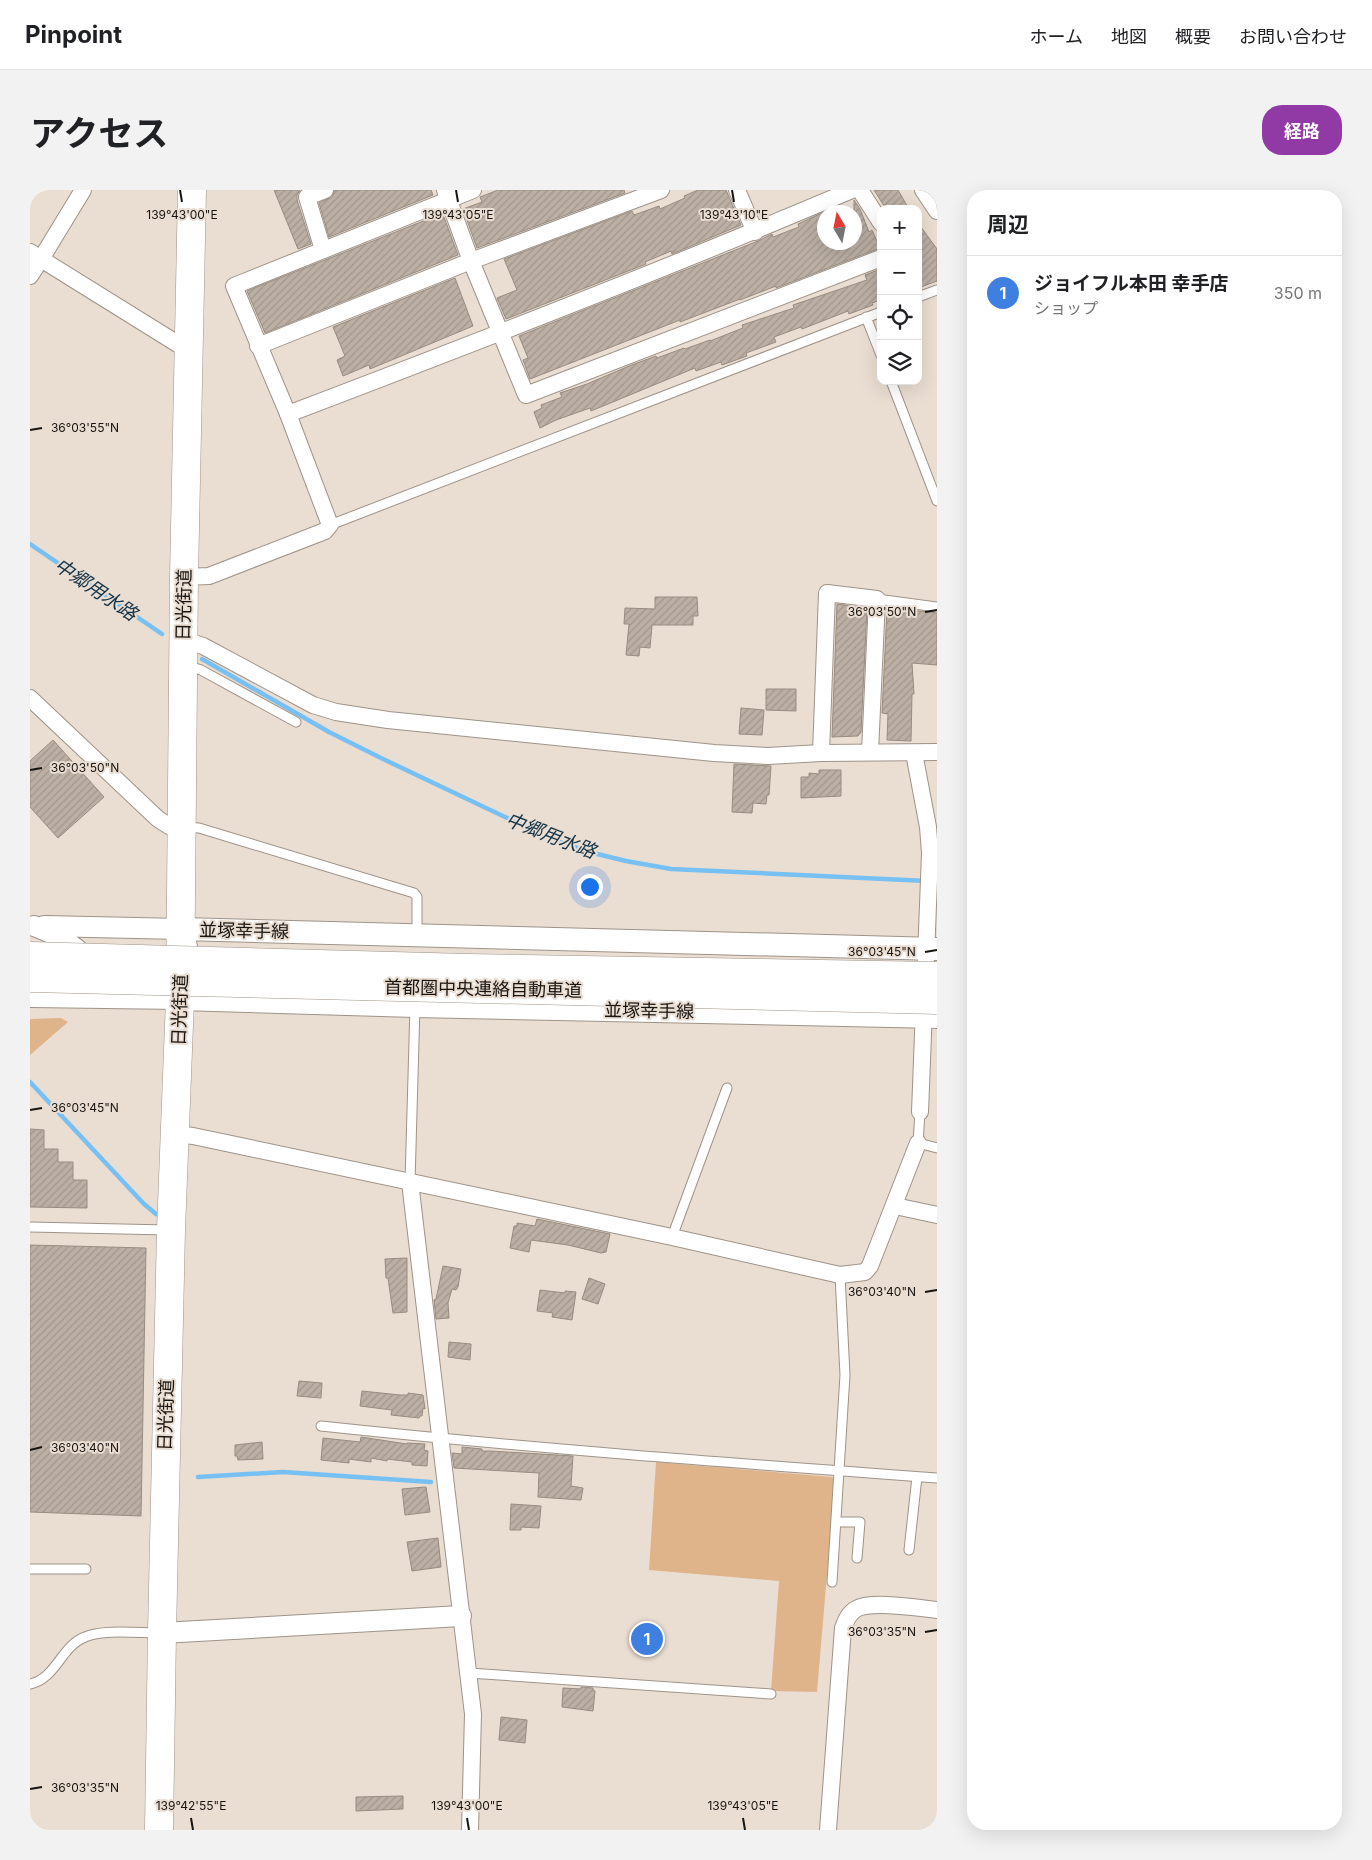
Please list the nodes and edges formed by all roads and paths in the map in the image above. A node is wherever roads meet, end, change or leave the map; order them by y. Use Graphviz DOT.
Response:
graph roads {
  1 [pos="83,190"];
  2 [pos="192,190"];
  3 [pos="325,190"];
  4 [pos="473,190"];
  5 [pos="661,190"];
  6 [pos="737,190"];
  7 [pos="852,190"];
  8 [pos="860,190"];
  9 [pos="923,190"];
  10 [pos="447,195"];
  11 [pos="937,211"];
  12 [pos="877,217"];
  13 [pos="755,232"];
  14 [pos="323,250"];
  15 [pos="36,256"];
  16 [pos="877,260"];
  17 [pos="471,261"];
  18 [pos="30,276"];
  19 [pos="937,290"];
  20 [pos="922,296"];
  21 [pos="877,314"];
  22 [pos="866,318"];
  23 [pos="500,333"];
  24 [pos="877,345"];
  25 [pos="258,346"];
  26 [pos="189,350"];
  27 [pos="893,385"];
  28 [pos="288,414"];
  29 [pos="937,501"];
  30 [pos="330,525"];
  31 [pos="184,577"];
  32 [pos="877,599"];
  33 [pos="937,607"];
  34 [pos="184,653"];
  35 [pos="30,698"];
  36 [pos="296,722"];
  37 [pos="870,752"];
  38 [pos="937,752"];
  39 [pos="821,753"];
  40 [pos="914,753"];
  41 [pos="182,827"];
  42 [pos="32,926"];
  43 [pos="182,929"];
  44 [pos="417,935"];
  45 [pos="931,949"];
  46 [pos="30,956"];
  47 [pos="937,976"];
  48 [pos="30,978"];
  49 [pos="30,997"];
  50 [pos="180,999"];
  51 [pos="351,1004"];
  52 [pos="415,1006"];
  53 [pos="932,1011"];
  54 [pos="726,1088"];
  55 [pos="920,1112"];
  56 [pos="176,1134"];
  57 [pos="918,1143"];
  58 [pos="937,1148"];
  59 [pos="410,1182"];
  60 [pos="895,1206"];
  61 [pos="937,1215"];
  62 [pos="30,1227"];
  63 [pos="171,1230"];
  64 [pos="672,1237"];
  65 [pos="840,1275"];
  66 [pos="321,1426"];
  67 [pos="442,1440"];
  68 [pos="840,1472"];
  69 [pos="917,1477"];
  70 [pos="937,1478"];
  71 [pos="837,1522"];
  72 [pos="909,1550"];
  73 [pos="857,1558"];
  74 [pos="30,1569"];
  75 [pos="86,1569"];
  76 [pos="832,1582"];
  77 [pos="937,1610"];
  78 [pos="461,1616"];
  79 [pos="162,1633"];
  80 [pos="469,1673"];
  81 [pos="30,1684"];
  82 [pos="771,1694"];
  83 [pos="159,1830"];
  84 [pos="470,1830"];
  85 [pos="828,1830"];
  1 -- 15 [label="street"];
  2 -- 26 [label="highway, 日光街道"];
  3 -- 14 [label="street"];
  4 -- 10 [label="street"];
  5 -- 17 [label="street"];
  6 -- 13 [label="street"];
  7 -- 13 [label="street"];
  8 -- 12 [label="street"];
  9 -- 11 [label="street"];
  10 -- 14 [label="street"];
  10 -- 17 [label="street"];
  13 -- 23 [label="street"];
  14 -- 25 [label="street"];
  15 -- 18 [label="street"];
  15 -- 26 [label="street"];
  16 -- 23 [label="street"];
  17 -- 23 [label="street"];
  17 -- 25 [label="street"];
  19 -- 20 [label="lane"];
  21 -- 22 [label="lane"];
  22 -- 24 [label="lane"];
  22 -- 30 [label="lane"];
  23 -- 28 [label="street"];
  25 -- 28 [label="street"];
  26 -- 31 [label="highway, 日光街道"];
  27 -- 29 [label="lane"];
  28 -- 30 [label="street"];
  30 -- 31 [label="street"];
  31 -- 34 [label="highway, 日光街道"];
  32 -- 33 [label="lane"];
  32 -- 37 [label="street"];
  32 -- 39 [label="street"];
  34 -- 36 [label="lane"];
  34 -- 39 [label="street"];
  34 -- 41 [label="highway, 日光街道"];
  35 -- 41 [label="street"];
  37 -- 39 [label="street"];
  37 -- 40 [label="street"];
  38 -- 40 [label="street"];
  40 -- 45 [label="street"];
  41 -- 43 [label="highway, 日光街道"];
  41 -- 44 [label="lane"];
  42 -- 43 [label="street"];
  42 -- 50 [label="street"];
  43 -- 44 [label="main road, 並塚幸手線"];
  43 -- 50 [label="highway, 日光街道"];
  43 -- 51 [label="main road"];
  44 -- 45 [label="main road, 並塚幸手線"];
  45 -- 53 [label="street"];
  46 -- 47 [label="highway, 首都圏中央連絡自動車道, bridge"];
  48 -- 53 [label="highway, 首都圏中央連絡自動車道, bridge"];
  49 -- 50 [label="street"];
  50 -- 51 [label="main road, 並塚幸手線"];
  50 -- 56 [label="highway, 日光街道"];
  51 -- 52 [label="main road, 並塚幸手線"];
  52 -- 53 [label="main road, 並塚幸手線"];
  52 -- 59 [label="lane"];
  53 -- 55 [label="street"];
  54 -- 64 [label="lane"];
  55 -- 57 [label="lane"];
  56 -- 59 [label="street"];
  56 -- 63 [label="highway, 日光街道"];
  57 -- 58 [label="lane"];
  57 -- 60 [label="street"];
  59 -- 64 [label="street"];
  59 -- 67 [label="street"];
  60 -- 61 [label="street"];
  60 -- 65 [label="street"];
  62 -- 63 [label="lane"];
  63 -- 79 [label="highway, 日光街道"];
  64 -- 65 [label="street"];
  65 -- 68 [label="lane"];
  66 -- 67 [label="lane"];
  67 -- 68 [label="lane"];
  67 -- 78 [label="street"];
  68 -- 69 [label="lane"];
  68 -- 71 [label="lane"];
  69 -- 70 [label="lane"];
  69 -- 72 [label="lane"];
  71 -- 73 [label="lane"];
  71 -- 76 [label="lane"];
  74 -- 75 [label="lane"];
  77 -- 85 [label="street"];
  78 -- 79 [label="street"];
  78 -- 80 [label="street"];
  79 -- 81 [label="lane"];
  79 -- 83 [label="highway, 日光街道"];
  80 -- 82 [label="lane"];
  80 -- 84 [label="street"];
}
